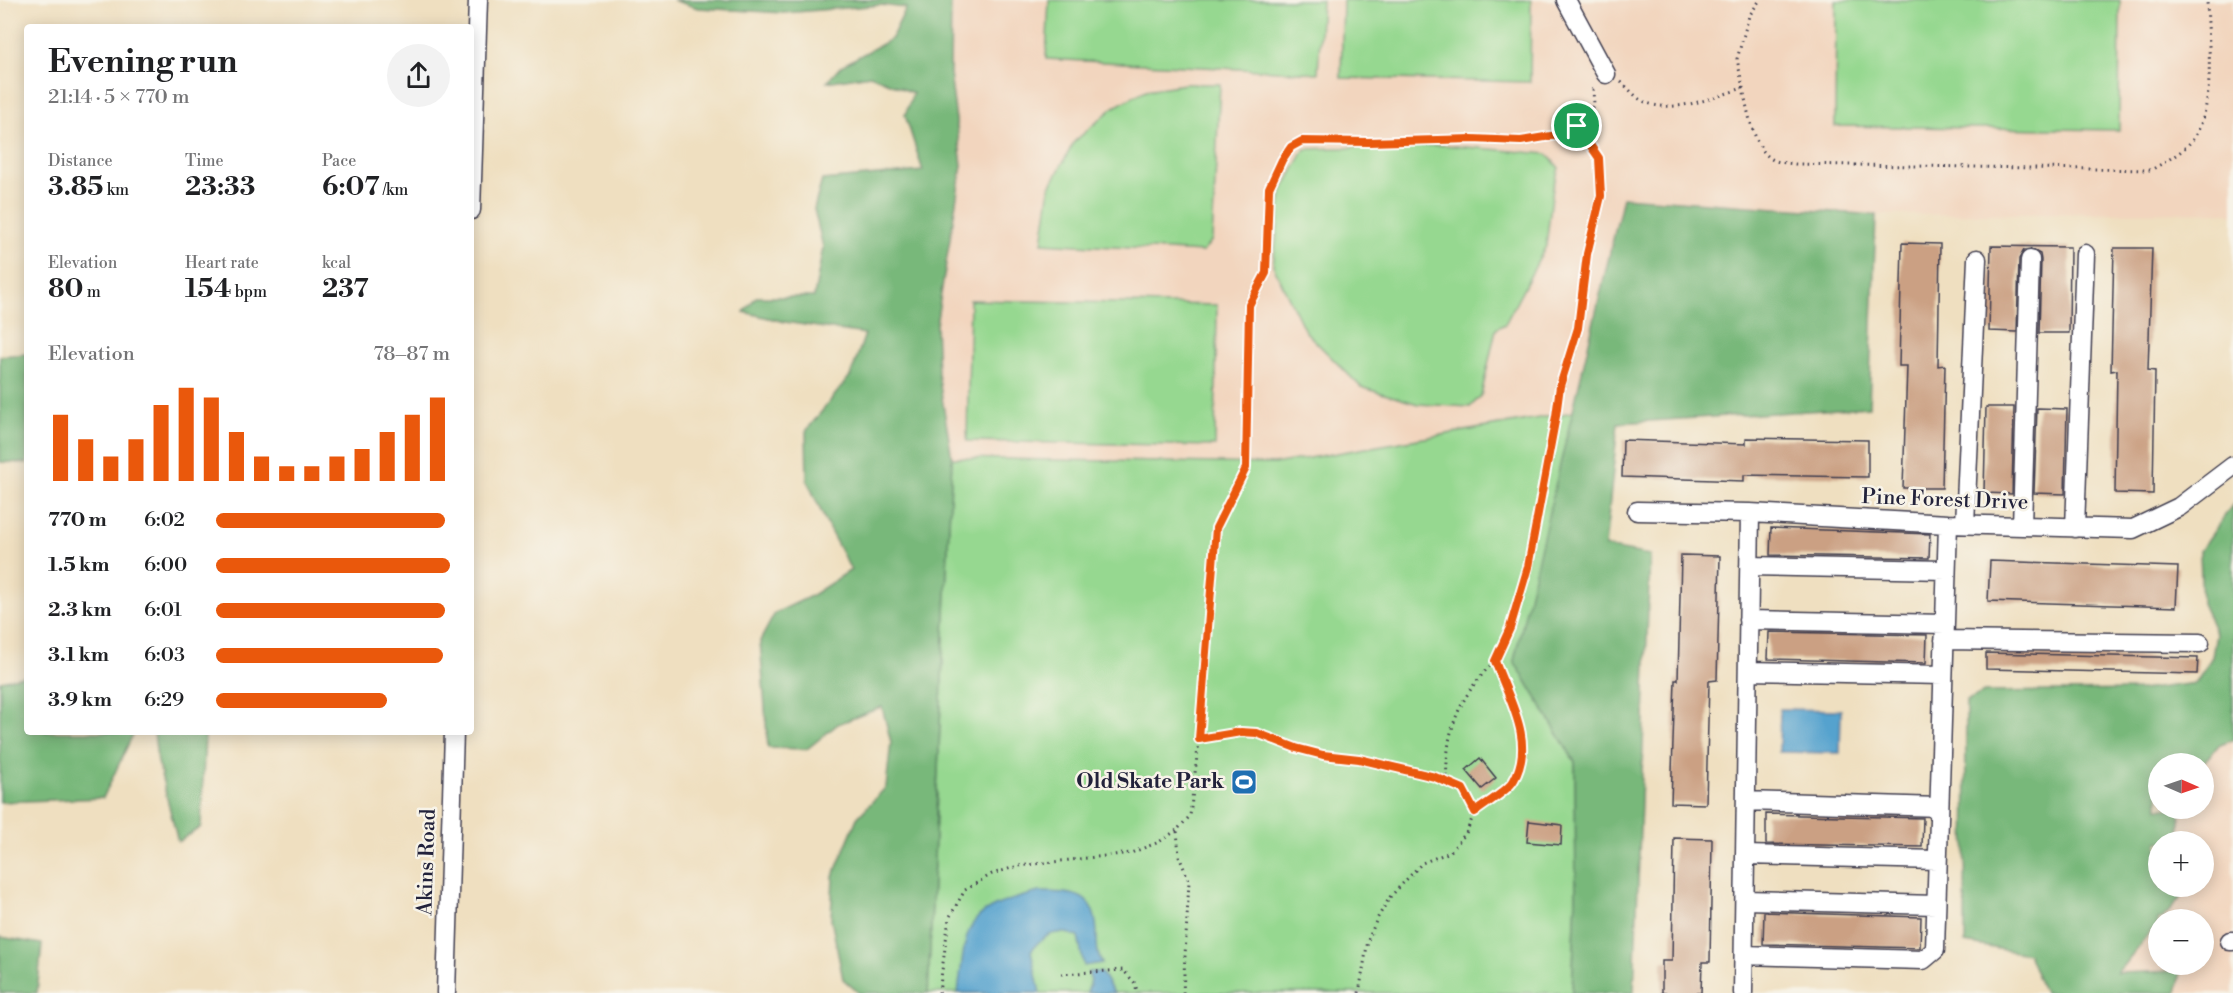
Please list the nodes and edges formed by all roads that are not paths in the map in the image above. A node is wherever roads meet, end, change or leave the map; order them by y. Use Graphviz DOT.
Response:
graph roads {
  1 [pos="478,0"];
  2 [pos="1566,0"];
  3 [pos="1606,74"];
  4 [pos="474,120"];
  5 [pos="2085,254"];
  6 [pos="1977,259"];
  7 [pos="2030,260"];
  8 [pos="2233,466"];
  9 [pos="1637,510"];
  10 [pos="1750,513"];
  11 [pos="1956,524"];
  12 [pos="2022,526"];
  13 [pos="2075,528"];
  14 [pos="1749,566"];
  15 [pos="1946,570"];
  16 [pos="1748,620"];
  17 [pos="1944,632"];
  18 [pos="2200,643"];
  19 [pos="1748,671"];
  20 [pos="1943,675"];
  21 [pos="454,735"];
  22 [pos="1746,801"];
  23 [pos="1939,807"];
  24 [pos="1745,855"];
  25 [pos="1937,860"];
  26 [pos="1745,900"];
  27 [pos="1936,905"];
  28 [pos="1744,955"];
  29 [pos="446,993"];
  30 [pos="1743,993"];
  1 -- 4 [label="street"];
  2 -- 3 [label="street"];
  5 -- 13 [label="street"];
  6 -- 11 [label="street"];
  7 -- 12 [label="street"];
  8 -- 13 [label="street, Pine Forest Drive"];
  9 -- 10 [label="street, Pine Forest Drive"];
  10 -- 11 [label="street, Pine Forest Drive"];
  10 -- 14 [label="street"];
  11 -- 12 [label="street, Pine Forest Drive"];
  11 -- 15 [label="street"];
  12 -- 13 [label="street, Pine Forest Drive"];
  14 -- 15 [label="street"];
  14 -- 16 [label="street"];
  15 -- 17 [label="street"];
  16 -- 17 [label="street"];
  16 -- 19 [label="street"];
  17 -- 18 [label="street"];
  17 -- 20 [label="street"];
  19 -- 20 [label="street"];
  19 -- 22 [label="street"];
  20 -- 23 [label="street"];
  21 -- 29 [label="street, Akins Road"];
  22 -- 23 [label="street"];
  22 -- 24 [label="street"];
  23 -- 25 [label="street"];
  24 -- 25 [label="street"];
  24 -- 26 [label="street"];
  25 -- 27 [label="street"];
  26 -- 27 [label="street"];
  26 -- 28 [label="street"];
  27 -- 28 [label="street"];
  28 -- 30 [label="street"];
}
